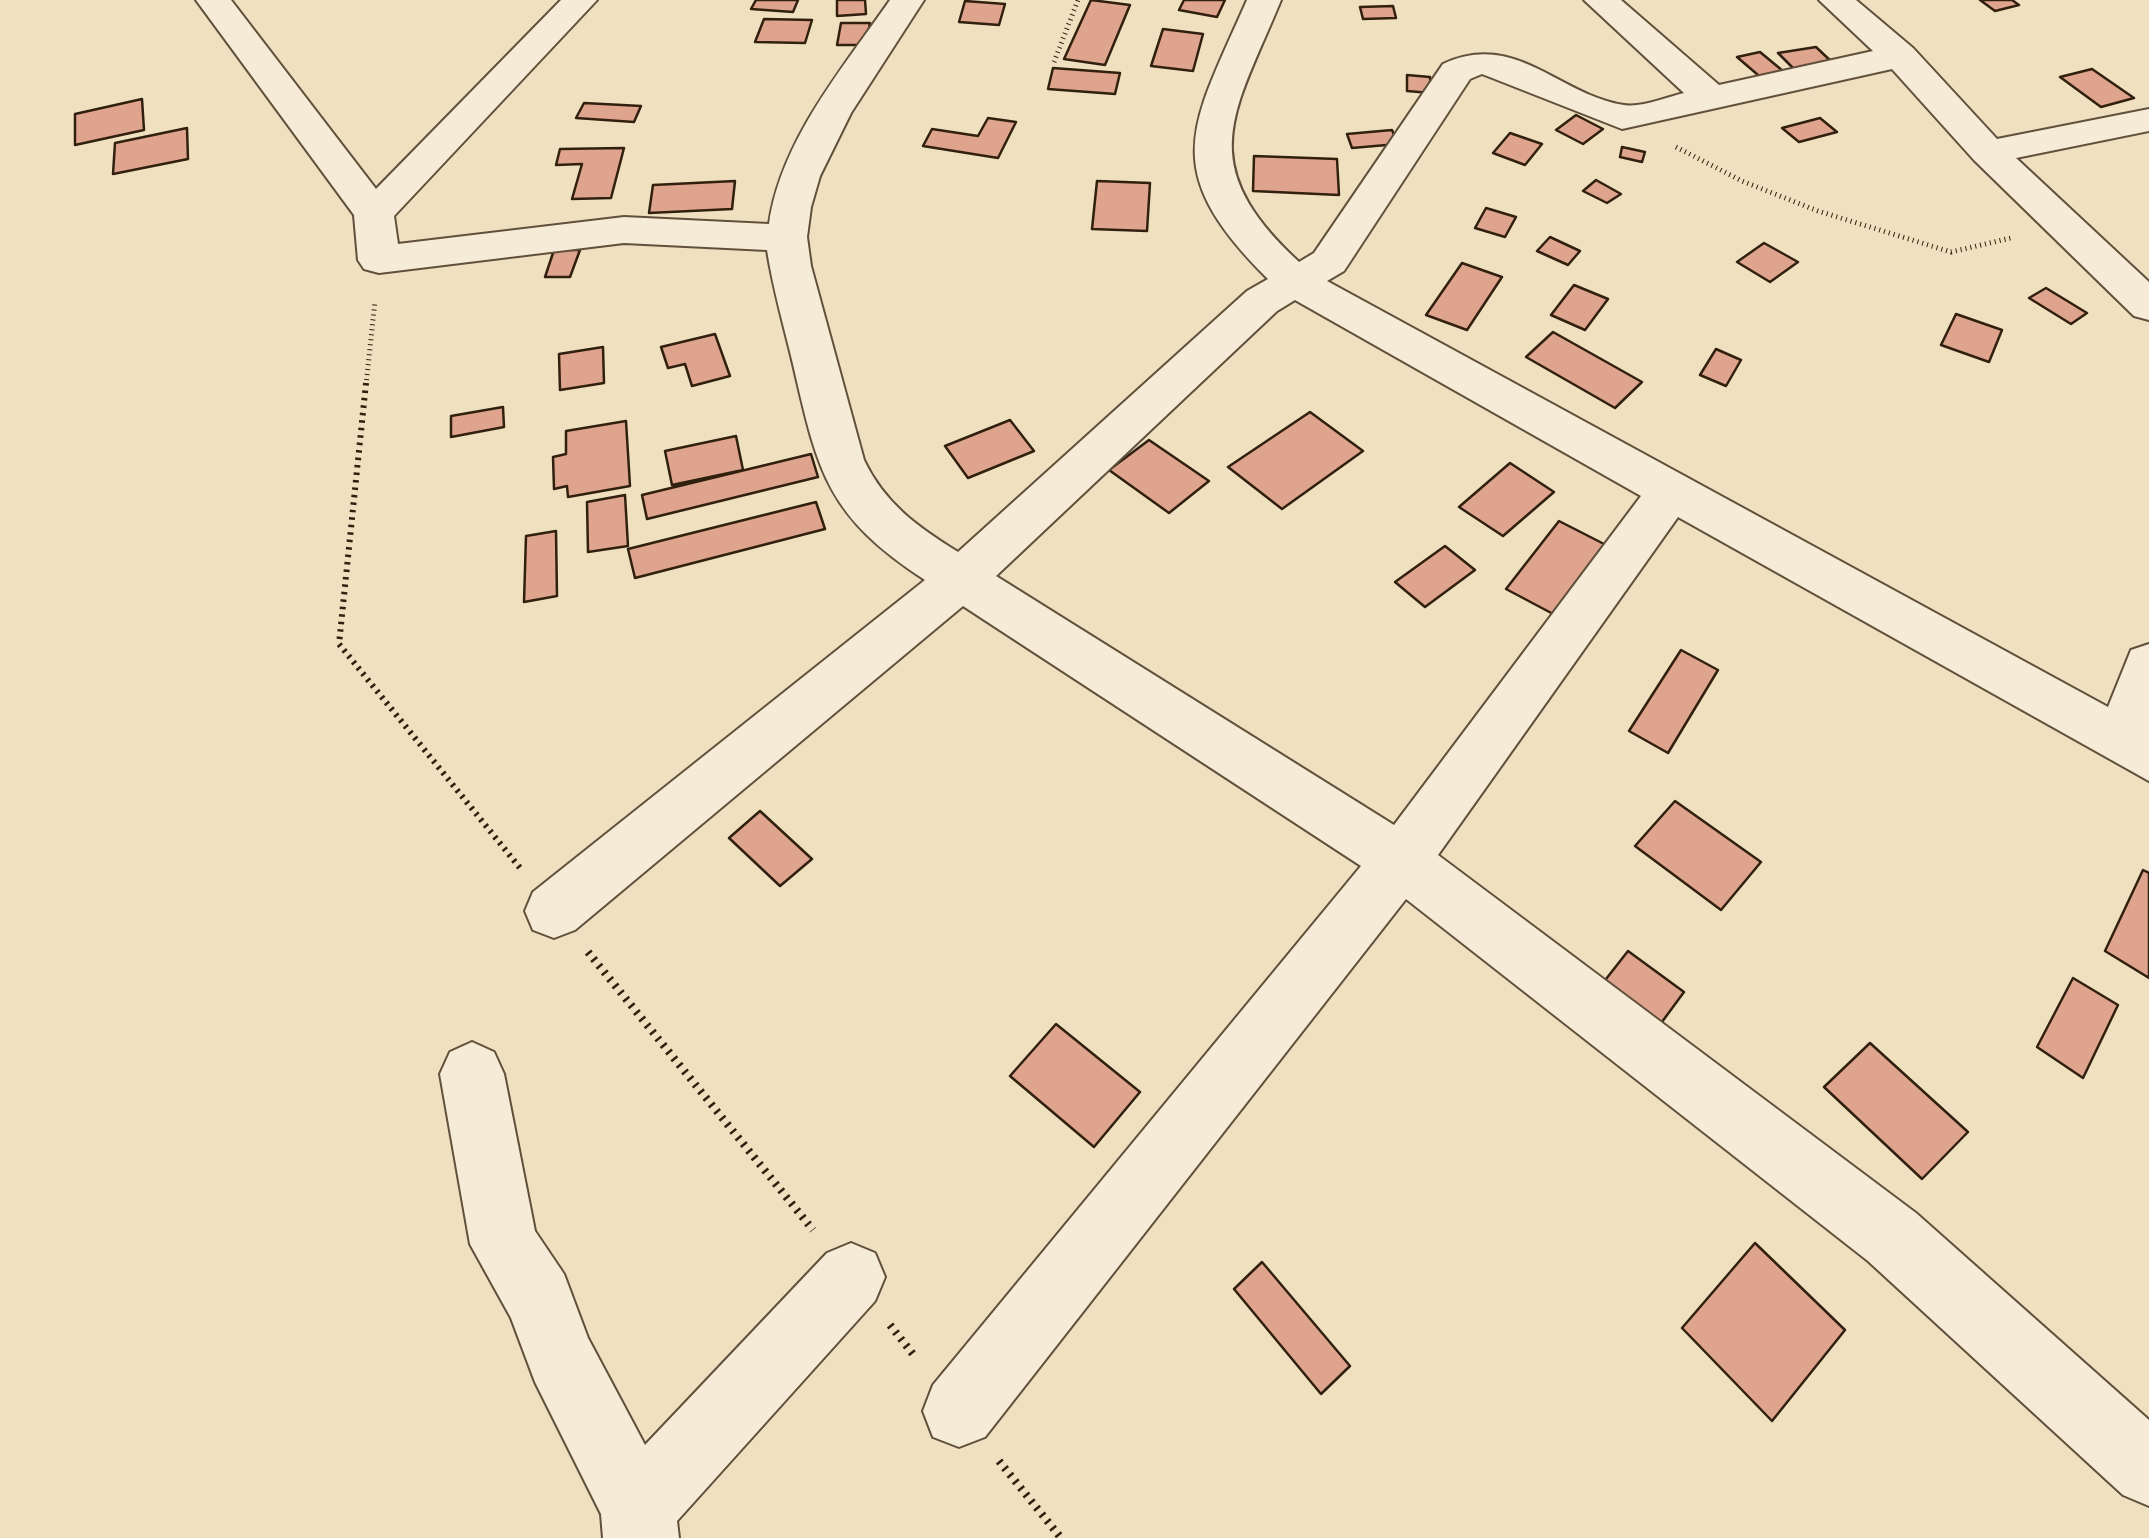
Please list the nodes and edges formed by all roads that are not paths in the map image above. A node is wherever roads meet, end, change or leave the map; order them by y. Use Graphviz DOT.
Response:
graph roads {
  1 [pos="214,0"];
  2 [pos="580,0"];
  3 [pos="908,0"];
  4 [pos="1264,0"];
  5 [pos="1601,0"];
  6 [pos="1836,0"];
  7 [pos="1900,56"];
  8 [pos="1710,97"];
  9 [pos="2149,120"];
  10 [pos="1988,152"];
  11 [pos="374,214"];
  12 [pos="787,238"];
  13 [pos="1297,284"];
  14 [pos="2149,306"];
  15 [pos="1672,489"];
  16 [pos="961,579"];
  17 [pos="2149,665"];
  18 [pos="2136,749"];
  19 [pos="1402,861"];
  20 [pos="554,910"];
  21 [pos="472,1074"];
  22 [pos="852,1278"];
  23 [pos="959,1412"];
  24 [pos="2149,1469"];
  25 [pos="639,1523"];
  1 -- 11 [label="street"];
  2 -- 11 [label="street"];
  3 -- 12 [label="street"];
  4 -- 13 [label="street"];
  5 -- 8 [label="street"];
  6 -- 7 [label="street"];
  7 -- 8 [label="street"];
  7 -- 10 [label="street"];
  8 -- 13 [label="street"];
  9 -- 10 [label="street"];
  10 -- 14 [label="street"];
  11 -- 12 [label="street"];
  12 -- 16 [label="street"];
  13 -- 15 [label="street"];
  13 -- 16 [label="street"];
  15 -- 18 [label="street"];
  15 -- 19 [label="street"];
  16 -- 19 [label="street"];
  16 -- 20 [label="street"];
  17 -- 18 [label="street"];
  19 -- 23 [label="street"];
  19 -- 24 [label="street"];
  21 -- 25 [label="street"];
  22 -- 25 [label="street"];
}
